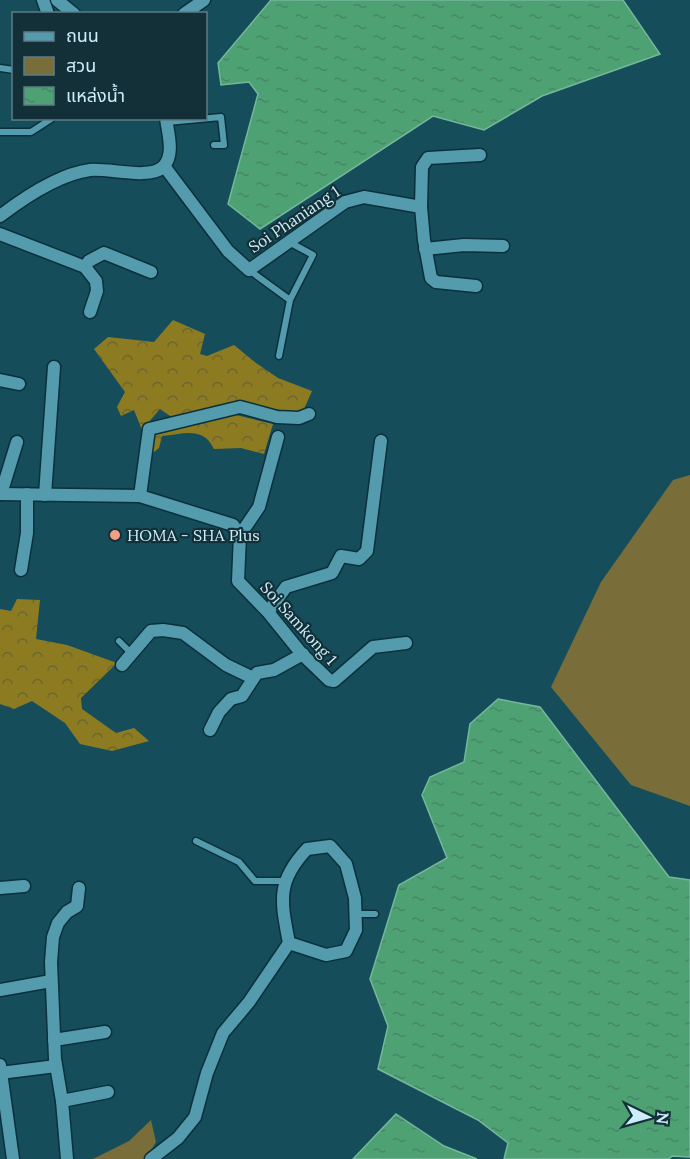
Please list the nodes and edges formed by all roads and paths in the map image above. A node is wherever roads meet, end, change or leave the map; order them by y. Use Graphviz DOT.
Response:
graph roads {
  1 [pos="57,0"];
  2 [pos="198,1"];
  3 [pos="72,12"];
  4 [pos="186,12"];
  5 [pos="207,118"];
  6 [pos="49,120"];
  7 [pos="166,120"];
  8 [pos="0,132"];
  9 [pos="214,145"];
  10 [pos="480,155"];
  11 [pos="164,166"];
  12 [pos="420,207"];
  13 [pos="0,216"];
  14 [pos="0,234"];
  15 [pos="288,242"];
  16 [pos="502,246"];
  17 [pos="425,249"];
  18 [pos="85,267"];
  19 [pos="249,270"];
  20 [pos="151,272"];
  21 [pos="476,286"];
  22 [pos="290,300"];
  23 [pos="90,312"];
  24 [pos="279,356"];
  25 [pos="54,367"];
  26 [pos="0,380"];
  27 [pos="19,384"];
  28 [pos="309,414"];
  29 [pos="278,436"];
  30 [pos="381,441"];
  31 [pos="17,442"];
  32 [pos="1,494"];
  33 [pos="27,494"];
  34 [pos="45,495"];
  35 [pos="140,496"];
  36 [pos="240,535"];
  37 [pos="21,570"];
  38 [pos="268,612"];
  39 [pos="119,642"];
  40 [pos="406,644"];
  41 [pos="132,654"];
  42 [pos="303,654"];
  43 [pos="122,665"];
  44 [pos="253,678"];
  45 [pos="210,730"];
  46 [pos="196,841"];
  47 [pos="284,881"];
  48 [pos="24,886"];
  49 [pos="0,888"];
  50 [pos="79,888"];
  51 [pos="355,914"];
  52 [pos="375,914"];
  53 [pos="289,943"];
  54 [pos="51,981"];
  55 [pos="0,990"];
  56 [pos="105,1032"];
  57 [pos="54,1040"];
  58 [pos="56,1066"];
  59 [pos="0,1070"];
  60 [pos="108,1092"];
  61 [pos="62,1101"];
  62 [pos="13,1159"];
  63 [pos="67,1159"];
  64 [pos="152,1159"];
  1 -- 3 [label="street"];
  2 -- 4 [label="street"];
  5 -- 9 [label="lane"];
  6 -- 8 [label="lane"];
  7 -- 11 [label="street"];
  10 -- 12 [label="street"];
  11 -- 13 [label="street"];
  11 -- 19 [label="street, Soi Phaniang 1"];
  12 -- 15 [label="street, Soi Phaniang 1"];
  12 -- 17 [label="street"];
  14 -- 18 [label="street"];
  15 -- 19 [label="street, Soi Phaniang 1"];
  15 -- 22 [label="lane"];
  16 -- 17 [label="street"];
  17 -- 21 [label="street"];
  18 -- 20 [label="street"];
  18 -- 23 [label="street"];
  19 -- 22 [label="lane"];
  22 -- 24 [label="lane"];
  25 -- 34 [label="street"];
  26 -- 27 [label="street"];
  28 -- 35 [label="street"];
  29 -- 36 [label="street"];
  30 -- 38 [label="street"];
  31 -- 32 [label="street"];
  32 -- 33 [label="street"];
  33 -- 34 [label="street"];
  33 -- 37 [label="street"];
  34 -- 35 [label="street"];
  35 -- 36 [label="street"];
  36 -- 38 [label="street, Soi Samkong 1"];
  38 -- 42 [label="street, Soi Samkong 1"];
  39 -- 41 [label="lane"];
  40 -- 42 [label="street, Soi Samkong 1"];
  41 -- 43 [label="street"];
  41 -- 44 [label="street"];
  42 -- 44 [label="street"];
  44 -- 45 [label="street"];
  46 -- 47 [label="lane"];
  47 -- 51 [label="street"];
  47 -- 53 [label="street"];
  48 -- 49 [label="street"];
  50 -- 54 [label="street"];
  51 -- 52 [label="lane"];
  51 -- 53 [label="street"];
  53 -- 64 [label="street"];
  54 -- 55 [label="street"];
  54 -- 57 [label="street"];
  56 -- 57 [label="street"];
  57 -- 58 [label="street"];
  58 -- 59 [label="street"];
  58 -- 61 [label="street"];
  59 -- 62 [label="street"];
  60 -- 61 [label="street"];
  61 -- 63 [label="street"];
}
